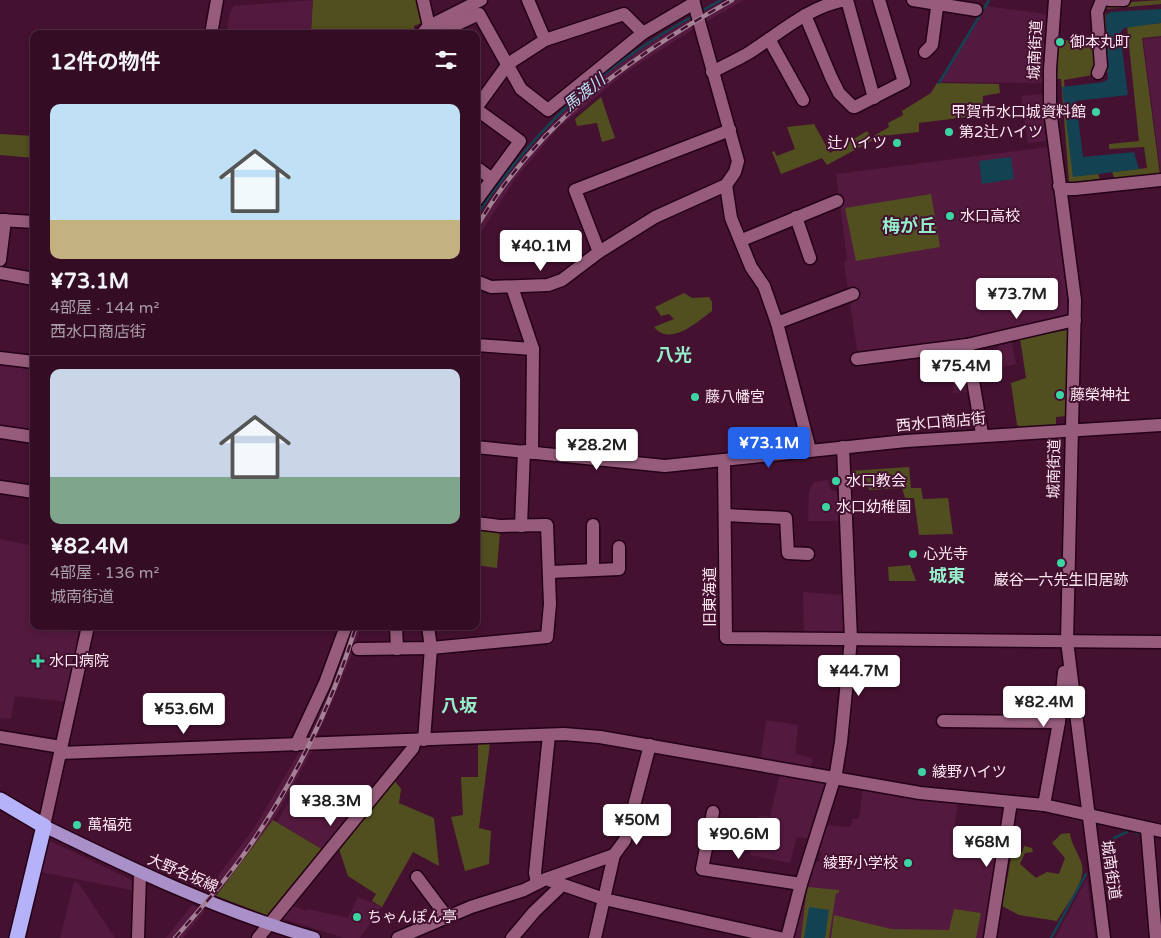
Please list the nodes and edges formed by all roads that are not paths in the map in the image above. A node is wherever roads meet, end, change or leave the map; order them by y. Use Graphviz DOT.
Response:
graph roads {
  1 [pos="217,0"];
  2 [pos="423,0"];
  3 [pos="481,0"];
  4 [pos="528,0"];
  5 [pos="846,0"];
  6 [pos="879,0"];
  7 [pos="913,0"];
  8 [pos="1055,0"];
  9 [pos="1102,0"];
  10 [pos="1109,0"];
  11 [pos="1124,0"];
  12 [pos="937,2"];
  13 [pos="696,7"];
  14 [pos="976,10"];
  15 [pos="804,15"];
  16 [pos="212,30"];
  17 [pos="429,30"];
  18 [pos="431,30"];
  19 [pos="432,30"];
  20 [pos="643,33"];
  21 [pos="769,39"];
  22 [pos="545,40"];
  23 [pos="925,52"];
  24 [pos="508,64"];
  25 [pos="712,72"];
  26 [pos="1098,73"];
  27 [pos="874,98"];
  28 [pos="803,100"];
  29 [pos="480,103"];
  30 [pos="480,112"];
  31 [pos="730,130"];
  32 [pos="480,170"];
  33 [pos="492,178"];
  34 [pos="1161,180"];
  35 [pos="726,185"];
  36 [pos="1059,186"];
  37 [pos="480,195"];
  38 [pos="837,200"];
  39 [pos="796,218"];
  40 [pos="2,220"];
  41 [pos="30,222"];
  42 [pos="742,240"];
  43 [pos="600,252"];
  44 [pos="810,258"];
  45 [pos="0,260"];
  46 [pos="0,273"];
  47 [pos="30,279"];
  48 [pos="480,283"];
  49 [pos="512,287"];
  50 [pos="853,294"];
  51 [pos="1075,320"];
  52 [pos="777,324"];
  53 [pos="967,344"];
  54 [pos="480,346"];
  55 [pos="533,349"];
  56 [pos="0,358"];
  57 [pos="857,358"];
  58 [pos="30,362"];
  59 [pos="1161,425"];
  60 [pos="1071,429"];
  61 [pos="0,432"];
  62 [pos="982,434"];
  63 [pos="30,436"];
  64 [pos="480,447"];
  65 [pos="842,447"];
  66 [pos="810,450"];
  67 [pos="528,452"];
  68 [pos="724,461"];
  69 [pos="0,487"];
  70 [pos="30,491"];
  71 [pos="726,515"];
  72 [pos="480,524"];
  73 [pos="593,525"];
  74 [pos="521,526"];
  75 [pos="620,547"];
  76 [pos="808,554"];
  77 [pos="593,570"];
  78 [pos="550,572"];
  79 [pos="87,630"];
  80 [pos="345,630"];
  81 [pos="396,630"];
  82 [pos="429,630"];
  83 [pos="851,639"];
  84 [pos="1067,641"];
  85 [pos="1161,642"];
  86 [pos="431,648"];
  87 [pos="358,649"];
  88 [pos="397,649"];
  89 [pos="1068,656"];
  90 [pos="943,721"];
  91 [pos="1059,722"];
  92 [pos="549,735"];
  93 [pos="0,737"];
  94 [pos="420,740"];
  95 [pos="296,745"];
  96 [pos="650,745"];
  97 [pos="60,754"];
  98 [pos="834,779"];
  99 [pos="0,800"];
  100 [pos="1011,802"];
  101 [pos="1044,805"];
  102 [pos="1087,813"];
  103 [pos="716,819"];
  104 [pos="44,826"];
  105 [pos="1147,829"];
  106 [pos="1161,831"];
  107 [pos="614,855"];
  108 [pos="140,874"];
  109 [pos="417,877"];
  110 [pos="542,881"];
  111 [pos="801,884"];
  112 [pos="561,886"];
  113 [pos="604,899"];
  114 [pos="447,917"];
  115 [pos="270,925"];
  116 [pos="18,938"];
  117 [pos="138,938"];
  118 [pos="258,938"];
  119 [pos="314,938"];
  120 [pos="398,938"];
  121 [pos="512,938"];
  122 [pos="594,938"];
  123 [pos="780,938"];
  124 [pos="787,938"];
  125 [pos="990,938"];
  126 [pos="1104,938"];
  127 [pos="1156,938"];
  1 -- 16 [label="street"];
  2 -- 17 [label="street"];
  3 -- 18 [label="street"];
  4 -- 22 [label="street"];
  5 -- 15 [label="street"];
  5 -- 27 [label="street"];
  6 -- 27 [label="street"];
  7 -- 12 [label="street"];
  8 -- 36 [label="street, 城南街道"];
  9 -- 26 [label="street"];
  10 -- 11 [label="street"];
  12 -- 14 [label="street"];
  12 -- 23 [label="street"];
  13 -- 20 [label="street"];
  13 -- 25 [label="street"];
  15 -- 21 [label="street"];
  15 -- 27 [label="street"];
  19 -- 24 [label="street"];
  20 -- 22 [label="street"];
  20 -- 24 [label="street"];
  21 -- 25 [label="street"];
  21 -- 28 [label="street"];
  22 -- 24 [label="street"];
  24 -- 29 [label="street"];
  25 -- 31 [label="street"];
  30 -- 33 [label="street"];
  31 -- 35 [label="street"];
  31 -- 43 [label="street"];
  32 -- 33 [label="street"];
  33 -- 37 [label="street"];
  34 -- 36 [label="street"];
  35 -- 42 [label="street"];
  35 -- 43 [label="street"];
  36 -- 51 [label="street, 城南街道"];
  38 -- 39 [label="street"];
  39 -- 42 [label="street"];
  39 -- 44 [label="street"];
  40 -- 41 [label="street"];
  40 -- 45 [label="street"];
  42 -- 52 [label="street"];
  43 -- 49 [label="street"];
  46 -- 47 [label="street"];
  48 -- 49 [label="street"];
  49 -- 55 [label="street"];
  50 -- 52 [label="street"];
  51 -- 53 [label="street"];
  51 -- 60 [label="street, 城南街道"];
  52 -- 66 [label="street"];
  53 -- 57 [label="street"];
  53 -- 62 [label="street"];
  54 -- 55 [label="street"];
  55 -- 67 [label="street"];
  56 -- 58 [label="street"];
  59 -- 60 [label="street, 西水口商店街"];
  60 -- 62 [label="street, 西水口商店街"];
  60 -- 84 [label="street, 城南街道"];
  61 -- 63 [label="street"];
  62 -- 65 [label="street, 西水口商店街"];
  64 -- 67 [label="street"];
  65 -- 66 [label="street, 西水口商店街"];
  65 -- 83 [label="street"];
  66 -- 68 [label="street, 西水口商店街"];
  67 -- 68 [label="street"];
  67 -- 74 [label="street"];
  68 -- 71 [label="street, 旧東海道"];
  69 -- 70 [label="street"];
  71 -- 76 [label="street"];
  71 -- 83 [label="street, 旧東海道"];
  72 -- 74 [label="street"];
  73 -- 77 [label="street"];
  74 -- 78 [label="street"];
  75 -- 77 [label="street"];
  77 -- 78 [label="street"];
  78 -- 86 [label="street"];
  79 -- 97 [label="street"];
  80 -- 95 [label="street"];
  81 -- 88 [label="street"];
  82 -- 86 [label="street"];
  83 -- 84 [label="street, 旧東海道"];
  83 -- 98 [label="street"];
  84 -- 85 [label="street, 旧東海道"];
  84 -- 89 [label="street, 城南街道"];
  86 -- 88 [label="street"];
  86 -- 94 [label="street"];
  87 -- 88 [label="street"];
  89 -- 91 [label="street"];
  89 -- 102 [label="street, 城南街道"];
  90 -- 91 [label="street"];
  91 -- 101 [label="street"];
  92 -- 94 [label="street"];
  92 -- 96 [label="street"];
  92 -- 110 [label="street"];
  93 -- 97 [label="street"];
  94 -- 95 [label="street"];
  94 -- 115 [label="street"];
  95 -- 97 [label="street"];
  96 -- 98 [label="street"];
  96 -- 107 [label="street"];
  97 -- 104 [label="street"];
  98 -- 100 [label="street"];
  98 -- 111 [label="street"];
  99 -- 104 [label="highway"];
  100 -- 101 [label="street"];
  100 -- 125 [label="street"];
  101 -- 102 [label="street"];
  102 -- 105 [label="street"];
  102 -- 126 [label="street, 城南街道"];
  103 -- 111 [label="street"];
  104 -- 108 [label="main road, 大野名坂線"];
  104 -- 116 [label="highway"];
  105 -- 106 [label="street"];
  105 -- 127 [label="street"];
  107 -- 110 [label="street"];
  107 -- 113 [label="street"];
  108 -- 115 [label="main road, 大野名坂線"];
  108 -- 117 [label="street"];
  109 -- 114 [label="street"];
  110 -- 112 [label="street"];
  110 -- 114 [label="street"];
  111 -- 124 [label="street"];
  112 -- 113 [label="street"];
  112 -- 121 [label="street"];
  113 -- 122 [label="street"];
  113 -- 123 [label="street"];
  114 -- 120 [label="street"];
  115 -- 118 [label="street"];
  115 -- 119 [label="main road, 大野名坂線"];
}
